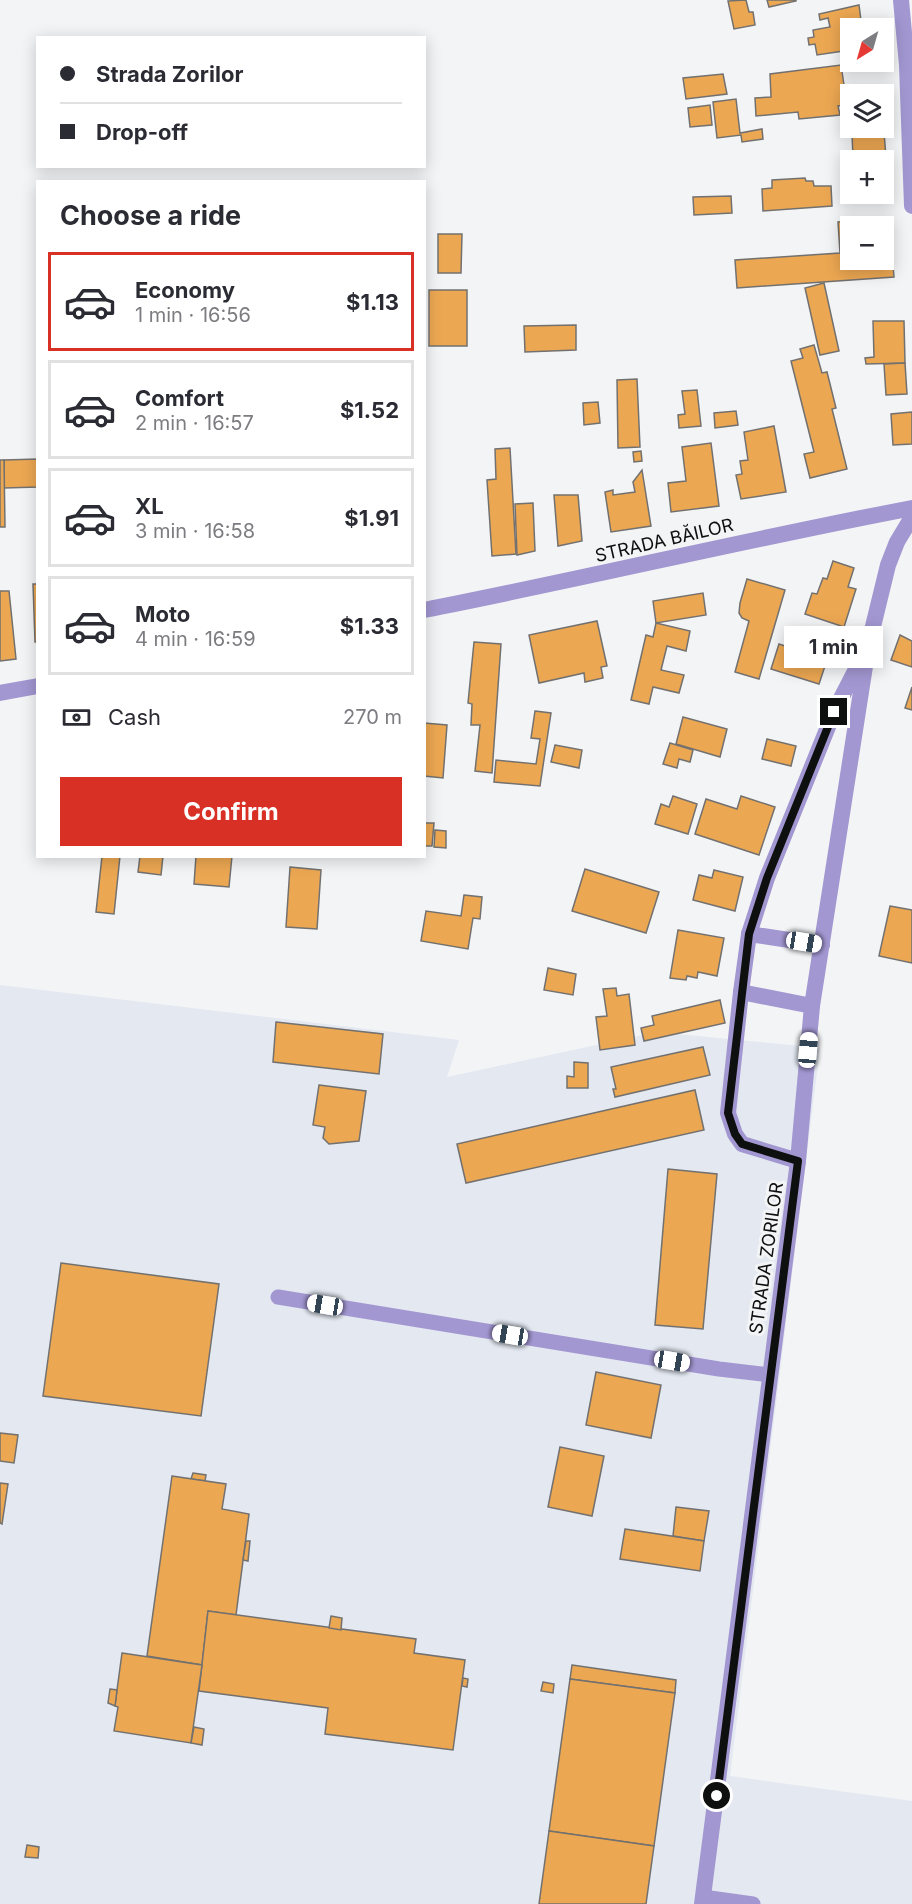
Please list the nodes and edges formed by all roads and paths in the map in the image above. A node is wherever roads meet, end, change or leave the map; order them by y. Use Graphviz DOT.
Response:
graph roads {
  1 [pos="901,0"];
  2 [pos="912,206"];
  3 [pos="912,508"];
  4 [pos="912,517"];
  5 [pos="426,610"];
  6 [pos="868,647"];
  7 [pos="36,686"];
  8 [pos="0,693"];
  9 [pos="749,934"];
  10 [pos="822,945"];
  11 [pos="741,992"];
  12 [pos="812,1006"];
  13 [pos="798,1161"];
  14 [pos="278,1297"];
  15 [pos="770,1375"];
  16 [pos="703,1900"];
  17 [pos="753,1904"];
  1 -- 2 [label="street"];
  3 -- 5 [label="street, STRADA BĂILOR"];
  4 -- 6 [label="street, STRADA ZORILOR"];
  6 -- 9 [label="street"];
  6 -- 10 [label="street, STRADA ZORILOR"];
  7 -- 8 [label="street"];
  9 -- 10 [label="street"];
  9 -- 11 [label="street"];
  10 -- 12 [label="street, STRADA ZORILOR"];
  11 -- 12 [label="street"];
  11 -- 13 [label="street"];
  12 -- 13 [label="street, STRADA ZORILOR"];
  13 -- 15 [label="street, STRADA ZORILOR"];
  14 -- 15 [label="lane"];
  15 -- 16 [label="street, STRADA ZORILOR"];
  16 -- 17 [label="lane"];
}
